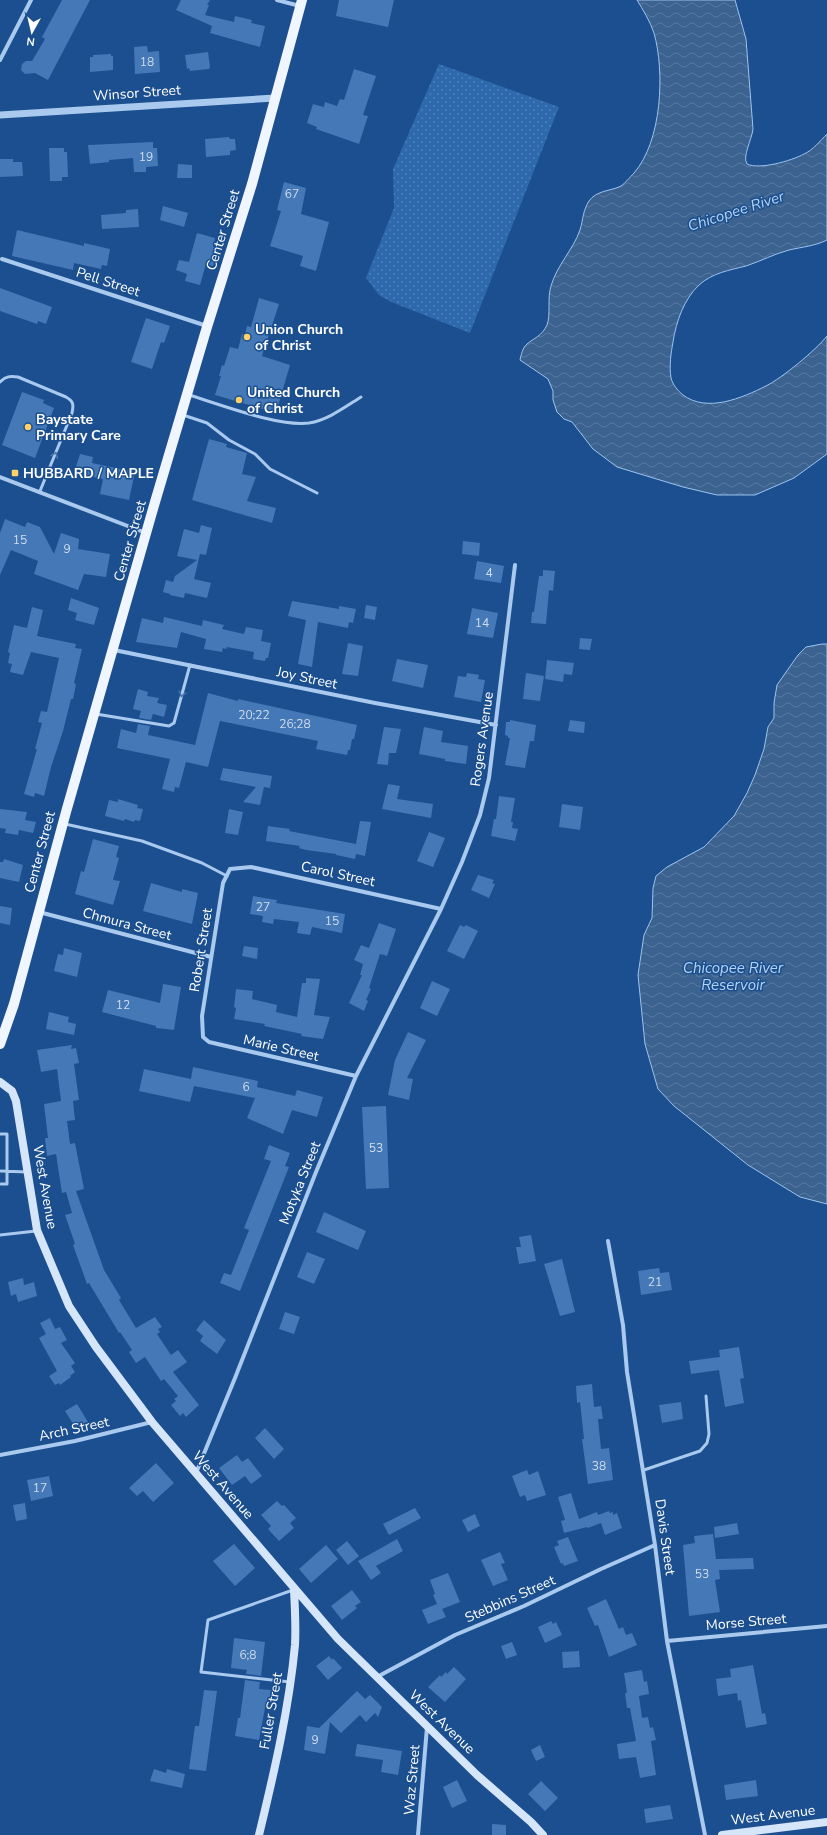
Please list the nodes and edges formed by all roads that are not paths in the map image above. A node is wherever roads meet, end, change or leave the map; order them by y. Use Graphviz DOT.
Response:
graph roads {
  1 [pos="31,0"];
  2 [pos="277,0"];
  3 [pos="302,3"];
  4 [pos="0,60"];
  5 [pos="275,98"];
  6 [pos="0,115"];
  7 [pos="2,259"];
  8 [pos="207,326"];
  9 [pos="0,382"];
  10 [pos="187,394"];
  11 [pos="361,397"];
  12 [pos="181,414"];
  13 [pos="0,476"];
  14 [pos="40,491"];
  15 [pos="318,493"];
  16 [pos="146,533"];
  17 [pos="515,565"];
  18 [pos="114,650"];
  19 [pos="190,665"];
  20 [pos="95,714"];
  21 [pos="496,725"];
  22 [pos="62,823"];
  23 [pos="230,869"];
  24 [pos="227,876"];
  25 [pos="441,909"];
  26 [pos="38,912"];
  27 [pos="211,957"];
  28 [pos="203,1037"];
  29 [pos="0,1044"];
  30 [pos="356,1076"];
  31 [pos="0,1082"];
  32 [pos="0,1134"];
  33 [pos="2,1152"];
  34 [pos="7,1152"];
  35 [pos="1,1171"];
  36 [pos="7,1171"];
  37 [pos="27,1172"];
  38 [pos="1,1184"];
  39 [pos="38,1231"];
  40 [pos="0,1235"];
  41 [pos="608,1241"];
  42 [pos="706,1396"];
  43 [pos="152,1422"];
  44 [pos="0,1455"];
  45 [pos="644,1470"];
  46 [pos="196,1472"];
  47 [pos="655,1545"];
  48 [pos="294,1590"];
  49 [pos="827,1626"];
  50 [pos="668,1641"];
  51 [pos="377,1677"];
  52 [pos="290,1682"];
  53 [pos="427,1727"];
  54 [pos="827,1822"];
  55 [pos="259,1835"];
  56 [pos="418,1835"];
  57 [pos="543,1835"];
  58 [pos="705,1835"];
  59 [pos="722,1835"];
  1 -- 4 [label="street"];
  2 -- 3 [label="street"];
  3 -- 5 [label="main road, Center Street"];
  5 -- 6 [label="street, Winsor Street"];
  5 -- 8 [label="main road, Center Street"];
  7 -- 8 [label="street, Pell Street"];
  8 -- 10 [label="main road, Center Street"];
  14 -- 9 [label="lane, one-way"];
  10 -- 11 [label="lane"];
  10 -- 12 [label="main road, Center Street"];
  12 -- 15 [label="lane"];
  12 -- 16 [label="main road, Center Street"];
  13 -- 14 [label="street"];
  14 -- 16 [label="street"];
  16 -- 18 [label="main road, Center Street"];
  17 -- 21 [label="street, Rogers Avenue"];
  18 -- 19 [label="street, Joy Street"];
  18 -- 20 [label="main road, Center Street"];
  19 -- 20 [label="lane, one-way"];
  19 -- 21 [label="street, Joy Street"];
  20 -- 22 [label="main road, Center Street"];
  21 -- 25 [label="street, Rogers Avenue"];
  22 -- 24 [label="lane"];
  22 -- 26 [label="main road, Center Street"];
  23 -- 24 [label="street, Robert Street"];
  23 -- 25 [label="street, Carol Street"];
  24 -- 27 [label="street, Robert Street"];
  25 -- 30 [label="street, Motyka Street"];
  26 -- 27 [label="street, Chmura Street"];
  26 -- 29 [label="main road, Center Street"];
  27 -- 28 [label="street, Robert Street"];
  28 -- 30 [label="street, Marie Street"];
  30 -- 46 [label="street, Motyka Street"];
  31 -- 37 [label="main road, West Avenue"];
  32 -- 34 [label="lane"];
  33 -- 34 [label="lane"];
  34 -- 36 [label="lane"];
  35 -- 36 [label="lane"];
  36 -- 37 [label="lane"];
  36 -- 38 [label="lane"];
  37 -- 39 [label="main road, West Avenue"];
  39 -- 40 [label="lane"];
  39 -- 43 [label="main road, West Avenue"];
  41 -- 45 [label="street, Davis Street"];
  42 -- 45 [label="lane"];
  43 -- 44 [label="street, Arch Street"];
  43 -- 46 [label="main road, West Avenue"];
  45 -- 47 [label="street, Davis Street"];
  46 -- 48 [label="main road, West Avenue"];
  47 -- 50 [label="street, Davis Street"];
  47 -- 51 [label="street, Stebbins Street"];
  48 -- 51 [label="main road, West Avenue"];
  48 -- 52 [label="main road, Fuller Street"];
  48 -- 52 [label="lane"];
  49 -- 50 [label="street, Morse Street"];
  50 -- 58 [label="street, Davis Street"];
  51 -- 53 [label="main road, West Avenue"];
  52 -- 55 [label="main road, Fuller Street"];
  53 -- 56 [label="street, Waz Street"];
  53 -- 57 [label="main road, West Avenue"];
  54 -- 59 [label="main road, West Avenue"];
}
